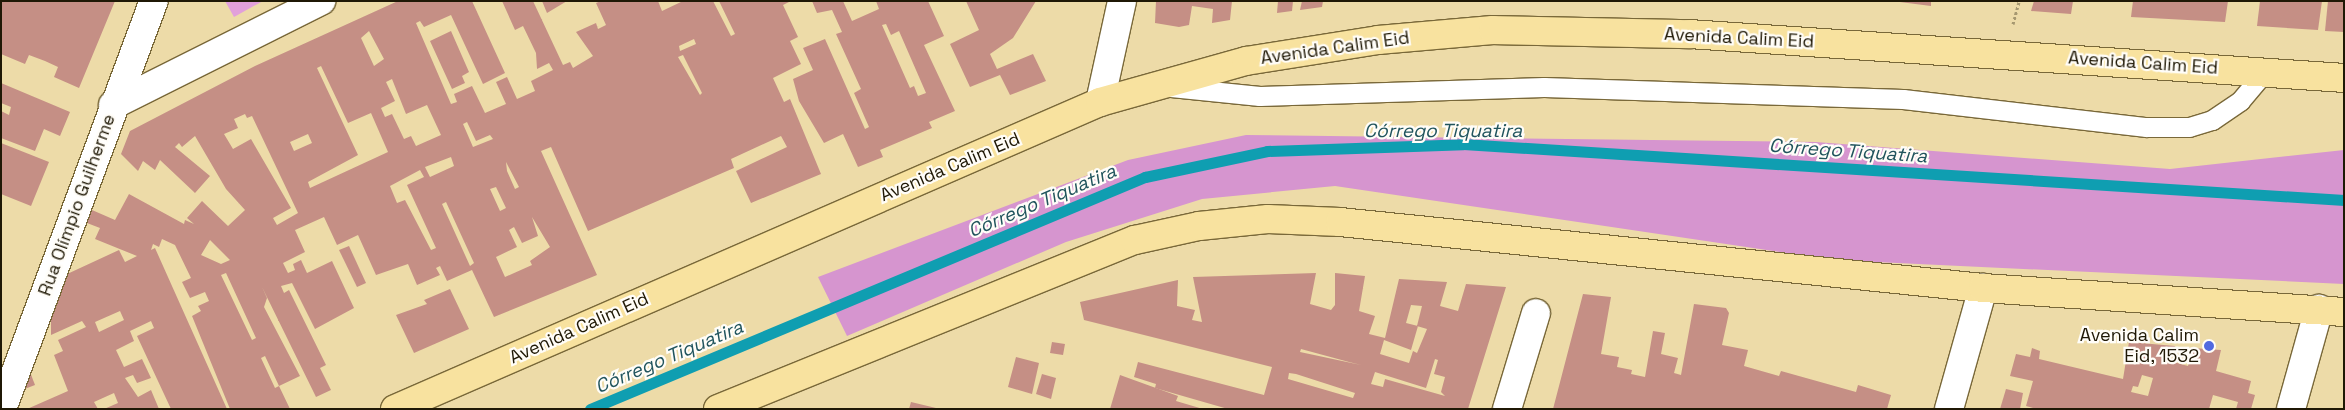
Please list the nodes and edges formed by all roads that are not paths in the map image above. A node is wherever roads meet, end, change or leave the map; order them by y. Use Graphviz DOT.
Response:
graph roads {
  1 [pos="154,1"];
  2 [pos="322,1"];
  3 [pos="1122,1"];
  4 [pos="2264,72"];
  5 [pos="2344,78"];
  6 [pos="1154,85"];
  7 [pos="1100,102"];
  8 [pos="113,105"];
  9 [pos="1983,288"];
  10 [pos="2336,309"];
  11 [pos="1536,313"];
  12 [pos="2,409"];
  13 [pos="395,409"];
  14 [pos="718,409"];
  15 [pos="1507,409"];
  16 [pos="1949,409"];
  17 [pos="2291,409"];
  1 -- 8 [label="street, Rua Olímpio Guilherme"];
  2 -- 8 [label="street"];
  3 -- 7 [label="street"];
  4 -- 5 [label="main road, Avenida Calim Eid"];
  4 -- 6 [label="main road, Avenida Calim Eid"];
  4 -- 6 [label="lane"];
  6 -- 7 [label="main road, Avenida Calim Eid"];
  7 -- 13 [label="main road, Avenida Calim Eid"];
  8 -- 12 [label="street, Rua Olímpio Guilherme"];
  9 -- 10 [label="main road"];
  9 -- 14 [label="main road"];
  9 -- 16 [label="street"];
  10 -- 17 [label="street"];
  11 -- 15 [label="street"];
}
